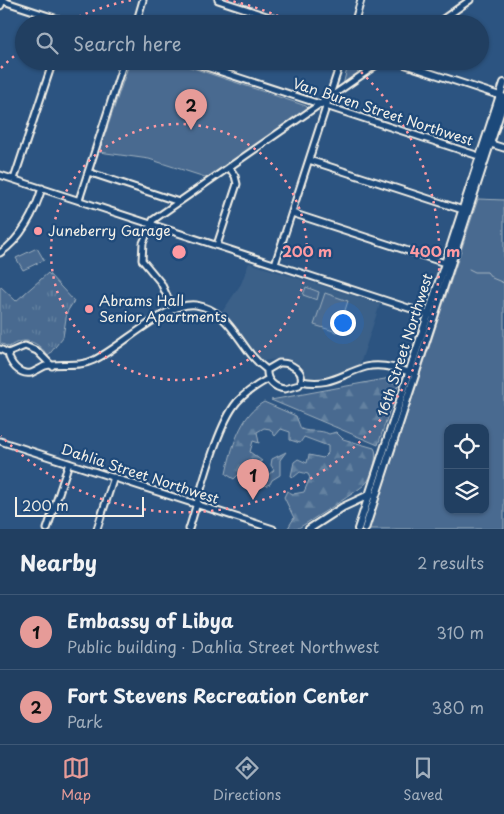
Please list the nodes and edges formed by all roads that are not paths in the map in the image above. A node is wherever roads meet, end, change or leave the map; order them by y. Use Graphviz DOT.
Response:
graph roads {
  1 [pos="144,0"];
  2 [pos="218,0"];
  3 [pos="361,0"];
  4 [pos="470,0"];
  5 [pos="1,2"];
  6 [pos="41,15"];
  7 [pos="139,15"];
  8 [pos="264,15"];
  9 [pos="357,15"];
  10 [pos="449,15"];
  11 [pos="50,70"];
  12 [pos="121,70"];
  13 [pos="216,70"];
  14 [pos="338,70"];
  15 [pos="369,70"];
  16 [pos="421,70"];
  17 [pos="504,83"];
  18 [pos="503,98"];
  19 [pos="329,99"];
  20 [pos="324,105"];
  21 [pos="487,143"];
  22 [pos="504,148"];
  23 [pos="483,157"];
  24 [pos="309,160"];
  25 [pos="229,167"];
  26 [pos="88,172"];
  27 [pos="0,175"];
  28 [pos="14,179"];
  29 [pos="42,188"];
  30 [pos="79,200"];
  31 [pos="179,202"];
  32 [pos="465,211"];
  33 [pos="292,213"];
  34 [pos="150,223"];
  35 [pos="217,245"];
  36 [pos="0,252"];
  37 [pos="275,264"];
  38 [pos="448,264"];
  39 [pos="173,309"];
  40 [pos="431,315"];
  41 [pos="0,349"];
  42 [pos="8,353"];
  43 [pos="44,359"];
  44 [pos="52,366"];
  45 [pos="42,368"];
  46 [pos="267,370"];
  47 [pos="412,373"];
  48 [pos="268,379"];
  49 [pos="301,382"];
  50 [pos="0,441"];
  51 [pos="69,463"];
  52 [pos="114,477"];
  53 [pos="373,494"];
  54 [pos="198,504"];
  55 [pos="47,529"];
  56 [pos="97,529"];
  57 [pos="189,529"];
  58 [pos="273,529"];
  59 [pos="309,529"];
  60 [pos="358,529"];
  61 [pos="365,529"];
  1 -- 7 [label="street"];
  2 -- 8 [label="street"];
  3 -- 9 [label="street"];
  4 -- 10 [label="street"];
  5 -- 6 [label="street"];
  11 -- 28 [label="street"];
  12 -- 26 [label="street"];
  13 -- 20 [label="street, Van Buren Street Northwest"];
  14 -- 19 [label="street"];
  15 -- 19 [label="street"];
  16 -- 18 [label="street"];
  17 -- 18 [label="main road, 16th Street Northwest"];
  18 -- 21 [label="main road, 16th Street Northwest"];
  19 -- 20 [label="street"];
  20 -- 23 [label="street, Van Buren Street Northwest"];
  20 -- 24 [label="street"];
  20 -- 25 [label="street"];
  21 -- 22 [label="street, Van Buren Street Northwest"];
  21 -- 23 [label="main road, 16th Street Northwest"];
  23 -- 32 [label="main road, 16th Street Northwest"];
  24 -- 32 [label="street"];
  24 -- 33 [label="street"];
  25 -- 31 [label="street"];
  25 -- 35 [label="street"];
  26 -- 30 [label="street"];
  26 -- 31 [label="street"];
  27 -- 28 [label="street"];
  28 -- 29 [label="street"];
  29 -- 30 [label="street"];
  29 -- 36 [label="street"];
  30 -- 34 [label="street"];
  31 -- 34 [label="street"];
  32 -- 38 [label="main road, 16th Street Northwest"];
  33 -- 37 [label="street"];
  33 -- 38 [label="street"];
  34 -- 35 [label="street"];
  34 -- 39 [label="street"];
  35 -- 37 [label="street"];
  37 -- 40 [label="street"];
  38 -- 40 [label="main road, 16th Street Northwest"];
  39 -- 44 [label="street"];
  39 -- 46 [label="street"];
  40 -- 47 [label="main road, 16th Street Northwest"];
  41 -- 42 [label="street"];
  42 -- 43 [label="street"];
  42 -- 45 [label="street"];
  43 -- 44 [label="street"];
  43 -- 45 [label="street"];
  44 -- 45 [label="street"];
  46 -- 48 [label="street"];
  46 -- 49 [label="street"];
  47 -- 49 [label="street"];
  47 -- 53 [label="main road, 16th Street Northwest"];
  48 -- 49 [label="street"];
  48 -- 54 [label="street"];
  50 -- 51 [label="street, Dahlia Street Northwest"];
  51 -- 52 [label="street, Dahlia Street Northwest"];
  51 -- 55 [label="street"];
  52 -- 54 [label="street, Dahlia Street Northwest"];
  52 -- 56 [label="street"];
  53 -- 59 [label="main road"];
  53 -- 60 [label="main road, 16th Street Northwest"];
  53 -- 61 [label="main road, 16th Street Northwest"];
  54 -- 57 [label="street"];
  54 -- 58 [label="street, Dahlia Street Northwest"];
}
